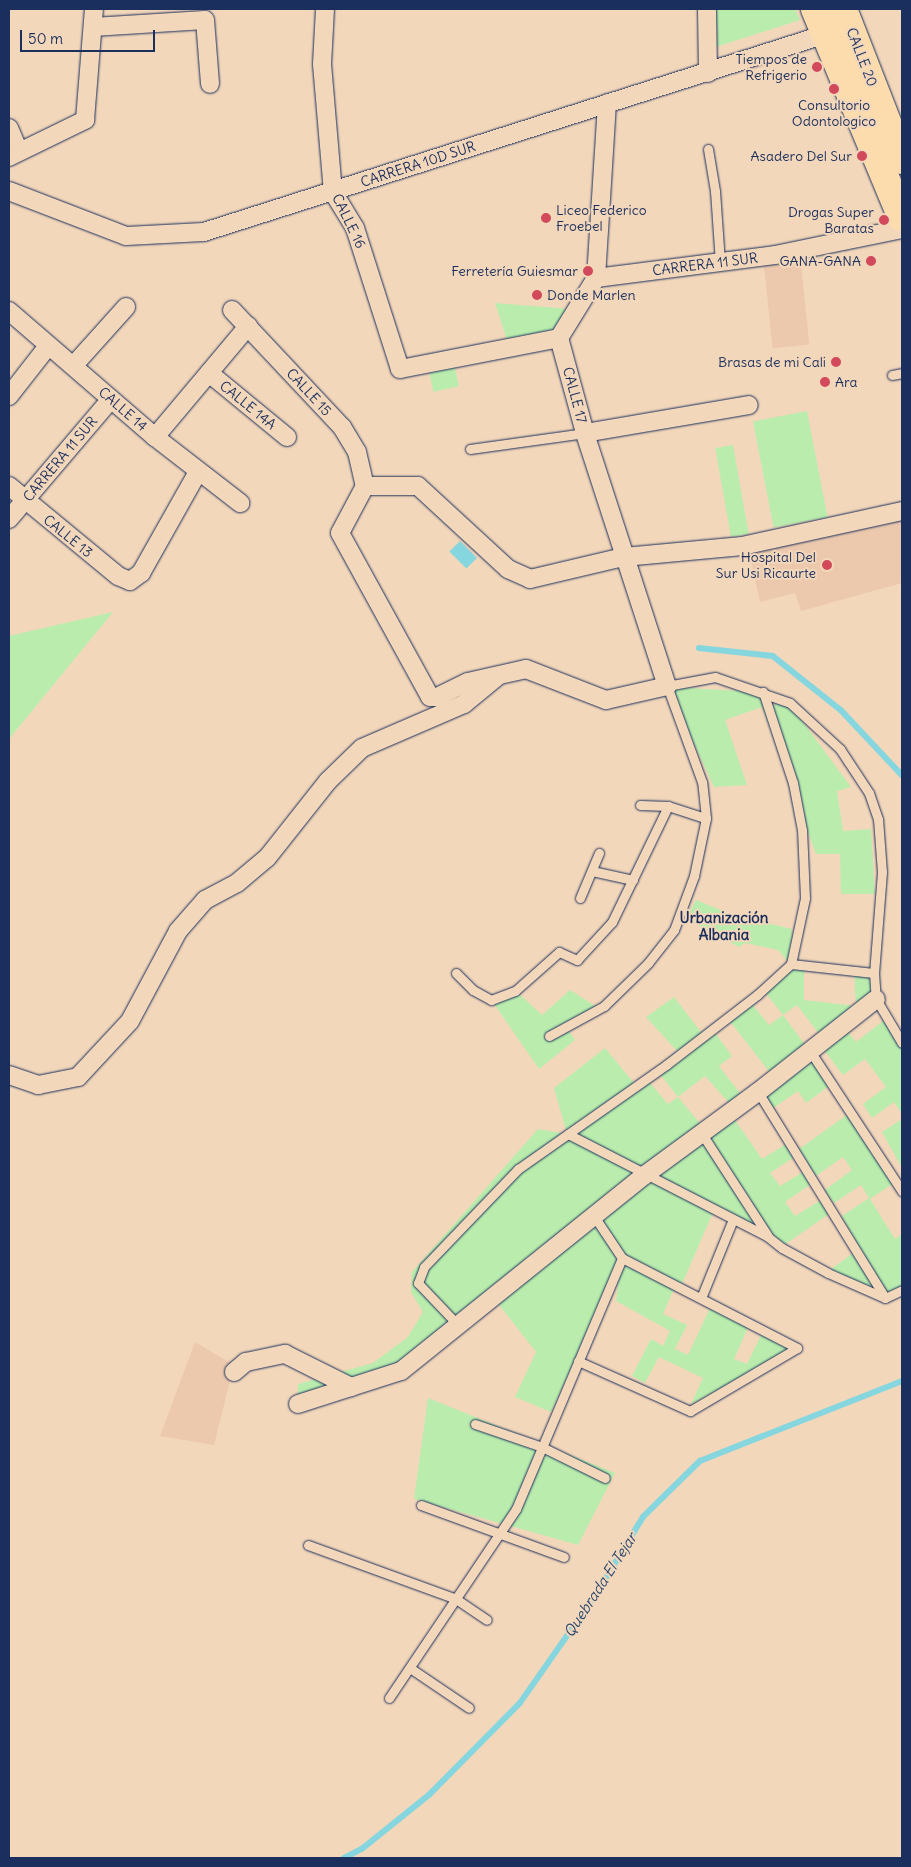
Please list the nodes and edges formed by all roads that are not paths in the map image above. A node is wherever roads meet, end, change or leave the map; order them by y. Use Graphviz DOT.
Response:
graph roads {
  1 [pos="94,9"];
  2 [pos="324,9"];
  3 [pos="816,9"];
  4 [pos="843,9"];
  5 [pos="708,10"];
  6 [pos="93,27"];
  7 [pos="826,34"];
  8 [pos="708,73"];
  9 [pos="210,84"];
  10 [pos="607,103"];
  11 [pos="9,128"];
  12 [pos="708,149"];
  13 [pos="14,154"];
  14 [pos="902,160"];
  15 [pos="9,191"];
  16 [pos="333,192"];
  17 [pos="902,218"];
  18 [pos="902,229"];
  19 [pos="720,262"];
  20 [pos="596,278"];
  21 [pos="126,307"];
  22 [pos="232,310"];
  23 [pos="9,311"];
  24 [pos="248,326"];
  25 [pos="559,338"];
  26 [pos="48,346"];
  27 [pos="74,365"];
  28 [pos="209,373"];
  29 [pos="902,373"];
  30 [pos="892,375"];
  31 [pos="9,396"];
  32 [pos="110,399"];
  33 [pos="749,405"];
  34 [pos="585,433"];
  35 [pos="155,437"];
  36 [pos="287,438"];
  37 [pos="470,448"];
  38 [pos="198,472"];
  39 [pos="9,486"];
  40 [pos="365,486"];
  41 [pos="25,500"];
  42 [pos="240,503"];
  43 [pos="902,511"];
  44 [pos="9,519"];
  45 [pos="624,557"];
  46 [pos="500,674"];
  47 [pos="667,686"];
  48 [pos="763,692"];
  49 [pos="640,805"];
  50 [pos="668,806"];
  51 [pos="706,818"];
  52 [pos="599,852"];
  53 [pos="592,871"];
  54 [pos="633,880"];
  55 [pos="580,898"];
  56 [pos="791,964"];
  57 [pos="456,973"];
  58 [pos="874,973"];
  59 [pos="876,999"];
  60 [pos="549,1036"];
  61 [pos="902,1043"];
  62 [pos="810,1051"];
  63 [pos="9,1075"];
  64 [pos="758,1092"];
  65 [pos="568,1134"];
  66 [pos="702,1134"];
  67 [pos="646,1174"];
  68 [pos="902,1191"];
  69 [pos="594,1216"];
  70 [pos="733,1219"];
  71 [pos="768,1237"];
  72 [pos="622,1258"];
  73 [pos="902,1290"];
  74 [pos="701,1298"];
  75 [pos="885,1298"];
  76 [pos="458,1325"];
  77 [pos="578,1361"];
  78 [pos="234,1372"];
  79 [pos="351,1387"];
  80 [pos="298,1404"];
  81 [pos="474,1424"];
  82 [pos="542,1447"];
  83 [pos="605,1478"];
  84 [pos="421,1505"];
  85 [pos="500,1535"];
  86 [pos="308,1545"];
  87 [pos="564,1557"];
  88 [pos="456,1599"];
  89 [pos="487,1620"];
  90 [pos="410,1668"];
  91 [pos="389,1698"];
  92 [pos="469,1708"];
  1 -- 6 [label="street"];
  2 -- 16 [label="street, CALLE 16"];
  3 -- 7 [label="main road"];
  4 -- 14 [label="main road, CALLE 20"];
  5 -- 8 [label="street"];
  6 -- 9 [label="street"];
  6 -- 13 [label="street"];
  7 -- 8 [label="street, CARRERA 10D SUR"];
  7 -- 17 [label="main road"];
  8 -- 10 [label="street, CARRERA 10D SUR"];
  10 -- 16 [label="street, CARRERA 10D SUR"];
  10 -- 20 [label="street"];
  11 -- 13 [label="street"];
  12 -- 19 [label="lane"];
  15 -- 16 [label="street, CARRERA 10D SUR"];
  16 -- 25 [label="street, CALLE 16"];
  18 -- 19 [label="street, CARRERA 11 SUR"];
  19 -- 20 [label="street, CARRERA 11 SUR"];
  20 -- 25 [label="street"];
  21 -- 27 [label="street"];
  22 -- 24 [label="street, CALLE 15"];
  23 -- 26 [label="street, CALLE 14"];
  24 -- 28 [label="street"];
  24 -- 40 [label="street, CALLE 15"];
  25 -- 34 [label="street, CALLE 17"];
  26 -- 27 [label="street, CALLE 14"];
  26 -- 31 [label="street"];
  27 -- 32 [label="street, CALLE 14"];
  28 -- 35 [label="street"];
  28 -- 36 [label="street, CALLE 14A"];
  29 -- 30 [label="lane"];
  32 -- 35 [label="street, CALLE 14"];
  32 -- 41 [label="street, CARRERA 11 SUR"];
  33 -- 34 [label="street"];
  34 -- 37 [label="lane"];
  34 -- 45 [label="street, CALLE 17"];
  35 -- 38 [label="street, CALLE 14"];
  38 -- 41 [label="street, CALLE 13"];
  38 -- 42 [label="street, CALLE 14"];
  39 -- 41 [label="street, CALLE 13"];
  40 -- 45 [label="street"];
  40 -- 46 [label="street"];
  41 -- 44 [label="street, CARRERA 11 SUR"];
  43 -- 45 [label="street"];
  45 -- 47 [label="street, CALLE 17"];
  46 -- 47 [label="street"];
  46 -- 63 [label="street"];
  47 -- 48 [label="lane"];
  47 -- 51 [label="lane"];
  48 -- 56 [label="lane"];
  48 -- 58 [label="lane"];
  49 -- 50 [label="lane"];
  50 -- 51 [label="lane"];
  50 -- 54 [label="lane"];
  51 -- 60 [label="lane"];
  52 -- 53 [label="lane"];
  53 -- 54 [label="lane"];
  53 -- 55 [label="lane"];
  54 -- 57 [label="lane"];
  56 -- 58 [label="lane"];
  56 -- 65 [label="lane"];
  58 -- 59 [label="lane"];
  59 -- 61 [label="lane"];
  59 -- 62 [label="street"];
  62 -- 64 [label="street"];
  62 -- 68 [label="lane"];
  64 -- 66 [label="street"];
  64 -- 75 [label="lane"];
  65 -- 67 [label="lane"];
  65 -- 76 [label="lane"];
  66 -- 67 [label="street"];
  66 -- 71 [label="lane"];
  67 -- 69 [label="street"];
  67 -- 70 [label="lane"];
  69 -- 72 [label="lane"];
  69 -- 76 [label="street"];
  70 -- 71 [label="lane"];
  70 -- 74 [label="lane"];
  71 -- 75 [label="lane"];
  72 -- 74 [label="lane"];
  72 -- 77 [label="lane"];
  73 -- 75 [label="lane"];
  74 -- 77 [label="lane"];
  76 -- 79 [label="street"];
  77 -- 82 [label="lane"];
  78 -- 79 [label="street"];
  79 -- 80 [label="street"];
  81 -- 82 [label="lane"];
  82 -- 83 [label="lane"];
  82 -- 85 [label="lane"];
  84 -- 85 [label="lane"];
  85 -- 87 [label="lane"];
  85 -- 88 [label="lane"];
  86 -- 88 [label="lane"];
  88 -- 89 [label="lane"];
  88 -- 90 [label="lane"];
  90 -- 91 [label="lane"];
  90 -- 92 [label="lane"];
}
